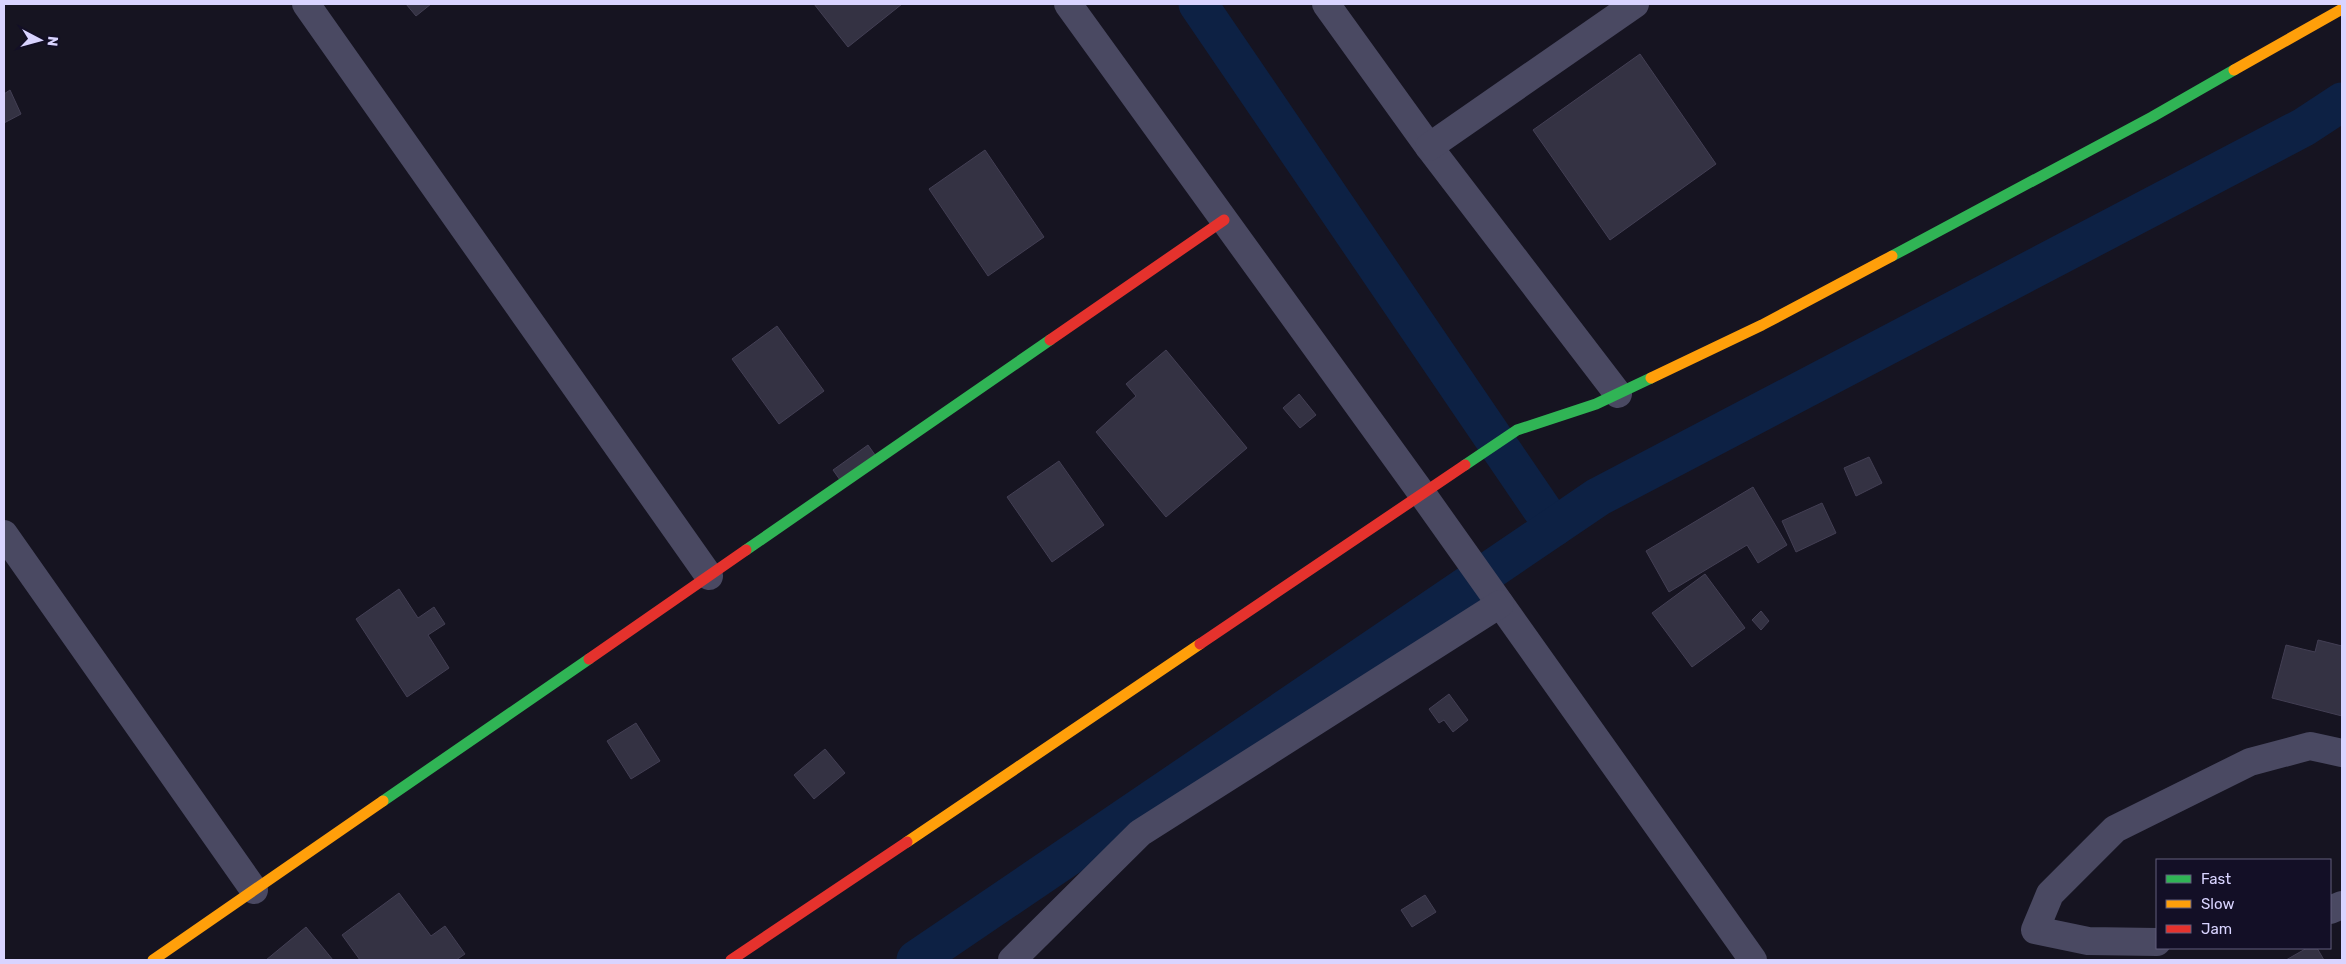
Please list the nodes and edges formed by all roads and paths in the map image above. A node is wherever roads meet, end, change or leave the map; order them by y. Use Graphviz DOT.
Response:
graph roads {
  1 [pos="306,4"];
  2 [pos="1068,4"];
  3 [pos="1326,4"];
  4 [pos="1635,4"];
  5 [pos="2342,9"];
  6 [pos="1430,147"];
  7 [pos="1224,220"];
  8 [pos="1618,394"];
  9 [pos="1422,495"];
  10 [pos="4,534"];
  11 [pos="709,576"];
  12 [pos="1500,604"];
  13 [pos="2342,753"];
  14 [pos="254,890"];
  15 [pos="2156,942"];
  16 [pos="153,960"];
  17 [pos="731,960"];
  18 [pos="1012,960"];
  19 [pos="1753,960"];
  1 -- 11 [label="street"];
  2 -- 7 [label="street"];
  3 -- 6 [label="street"];
  4 -- 6 [label="street"];
  5 -- 8 [label="street"];
  6 -- 8 [label="street"];
  7 -- 9 [label="street"];
  7 -- 11 [label="street"];
  8 -- 9 [label="street"];
  9 -- 12 [label="street"];
  9 -- 17 [label="street"];
  10 -- 14 [label="street"];
  11 -- 14 [label="street"];
  12 -- 18 [label="street"];
  12 -- 19 [label="street"];
  13 -- 15 [label="street"];
  14 -- 16 [label="street"];
}
